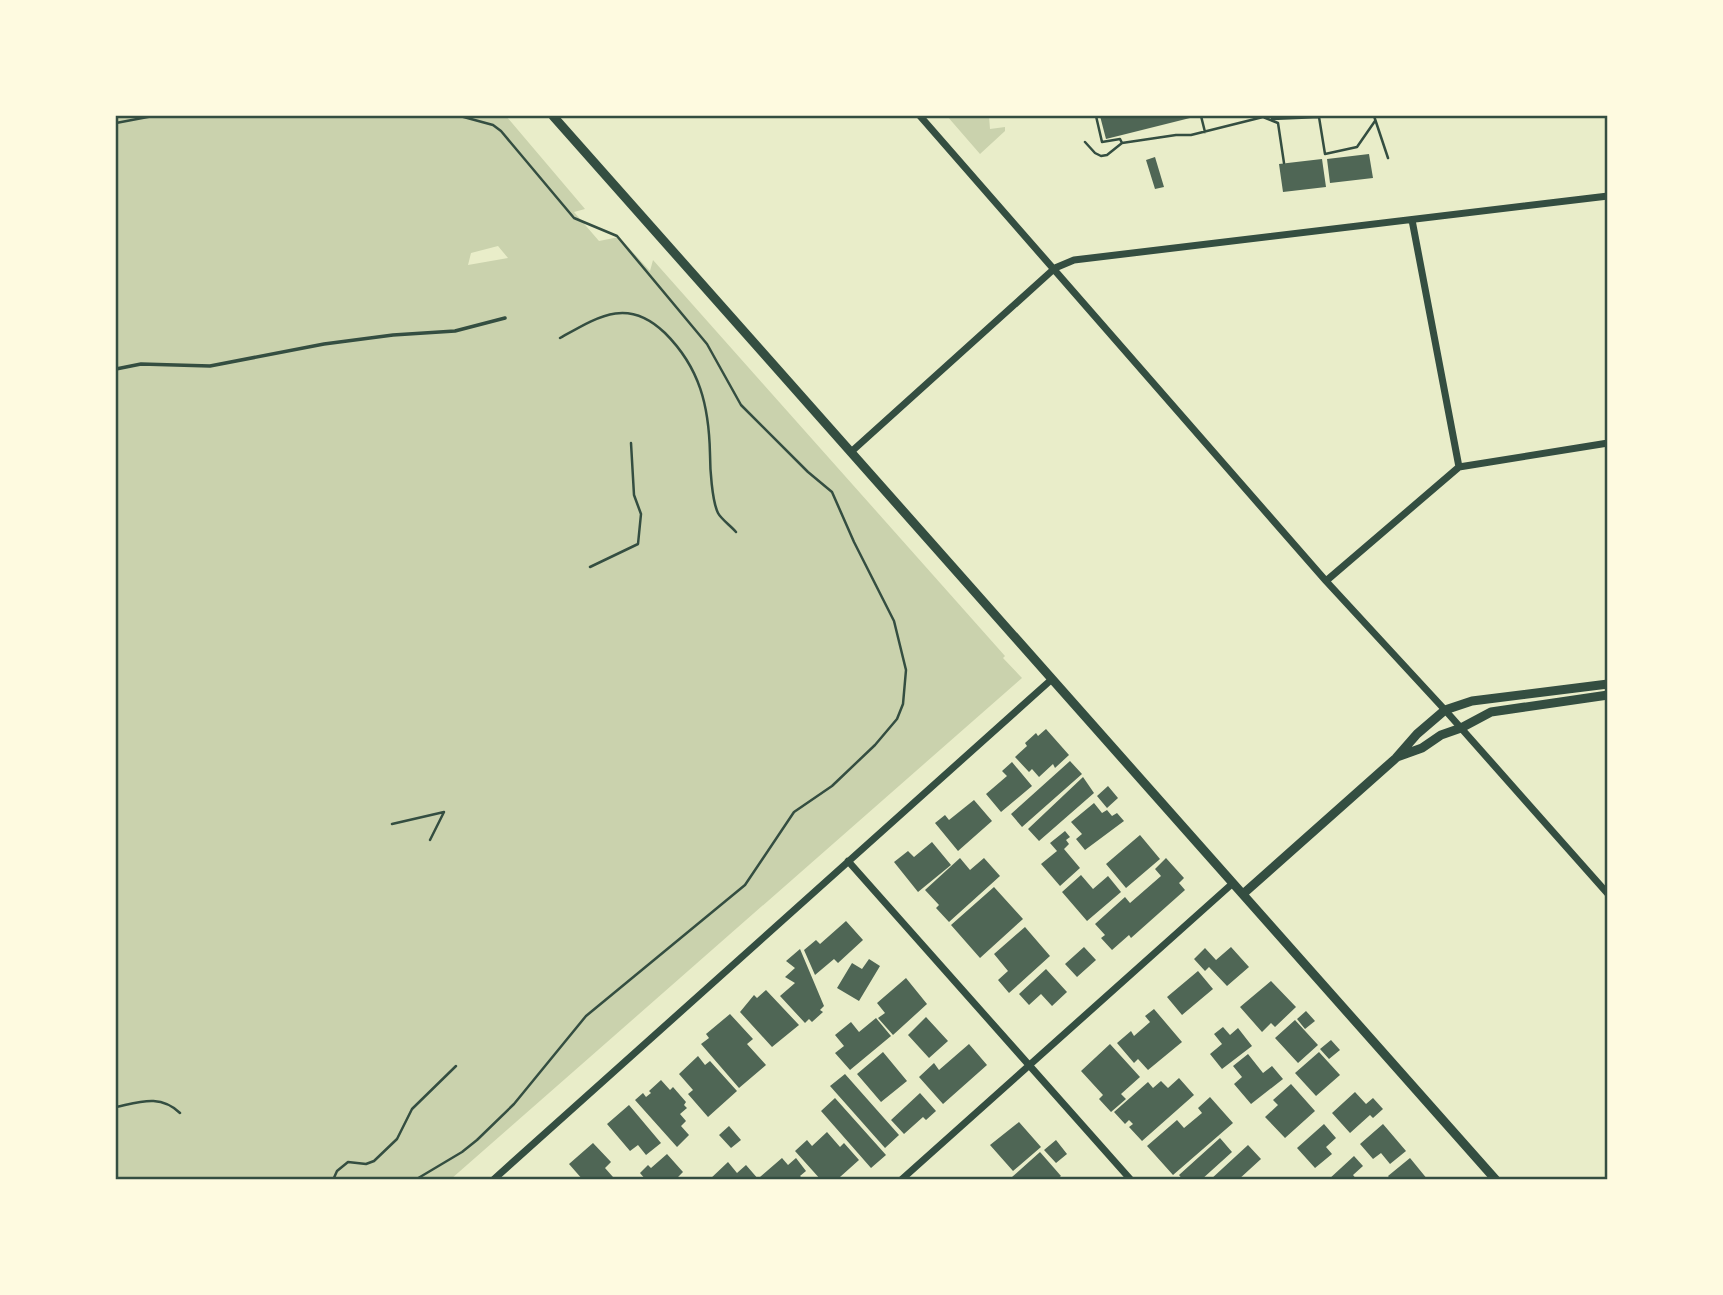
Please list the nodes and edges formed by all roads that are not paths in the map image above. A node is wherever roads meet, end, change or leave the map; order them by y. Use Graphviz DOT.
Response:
graph roads {
  1 [pos="553,116"];
  2 [pos="920,116"];
  3 [pos="1608,196"];
  4 [pos="1412,220"];
  5 [pos="1055,268"];
  6 [pos="505,318"];
  7 [pos="116,369"];
  8 [pos="1608,443"];
  9 [pos="852,452"];
  10 [pos="1459,467"];
  11 [pos="1326,580"];
  12 [pos="1052,679"];
  13 [pos="1608,684"];
  14 [pos="1608,695"];
  15 [pos="1445,710"];
  16 [pos="1461,728"];
  17 [pos="1396,758"];
  18 [pos="848,862"];
  19 [pos="1233,883"];
  20 [pos="1243,894"];
  21 [pos="1608,894"];
  22 [pos="1029,1066"];
  23 [pos="493,1180"];
  24 [pos="901,1180"];
  25 [pos="1131,1180"];
  26 [pos="1496,1180"];
  1 -- 9 [label="street"];
  2 -- 5 [label="street"];
  3 -- 4 [label="street"];
  4 -- 5 [label="street"];
  4 -- 10 [label="street"];
  5 -- 9 [label="street"];
  5 -- 11 [label="street"];
  6 -- 7 [label="lane"];
  8 -- 10 [label="street"];
  9 -- 12 [label="street"];
  10 -- 11 [label="street"];
  11 -- 15 [label="street"];
  12 -- 18 [label="street"];
  12 -- 19 [label="street"];
  13 -- 15 [label="street"];
  14 -- 16 [label="street"];
  15 -- 16 [label="street"];
  15 -- 17 [label="street"];
  16 -- 17 [label="street"];
  16 -- 21 [label="street"];
  17 -- 20 [label="street"];
  18 -- 22 [label="street"];
  18 -- 23 [label="street"];
  19 -- 20 [label="street"];
  19 -- 22 [label="street"];
  20 -- 26 [label="street"];
  22 -- 24 [label="street"];
  22 -- 25 [label="street"];
}
